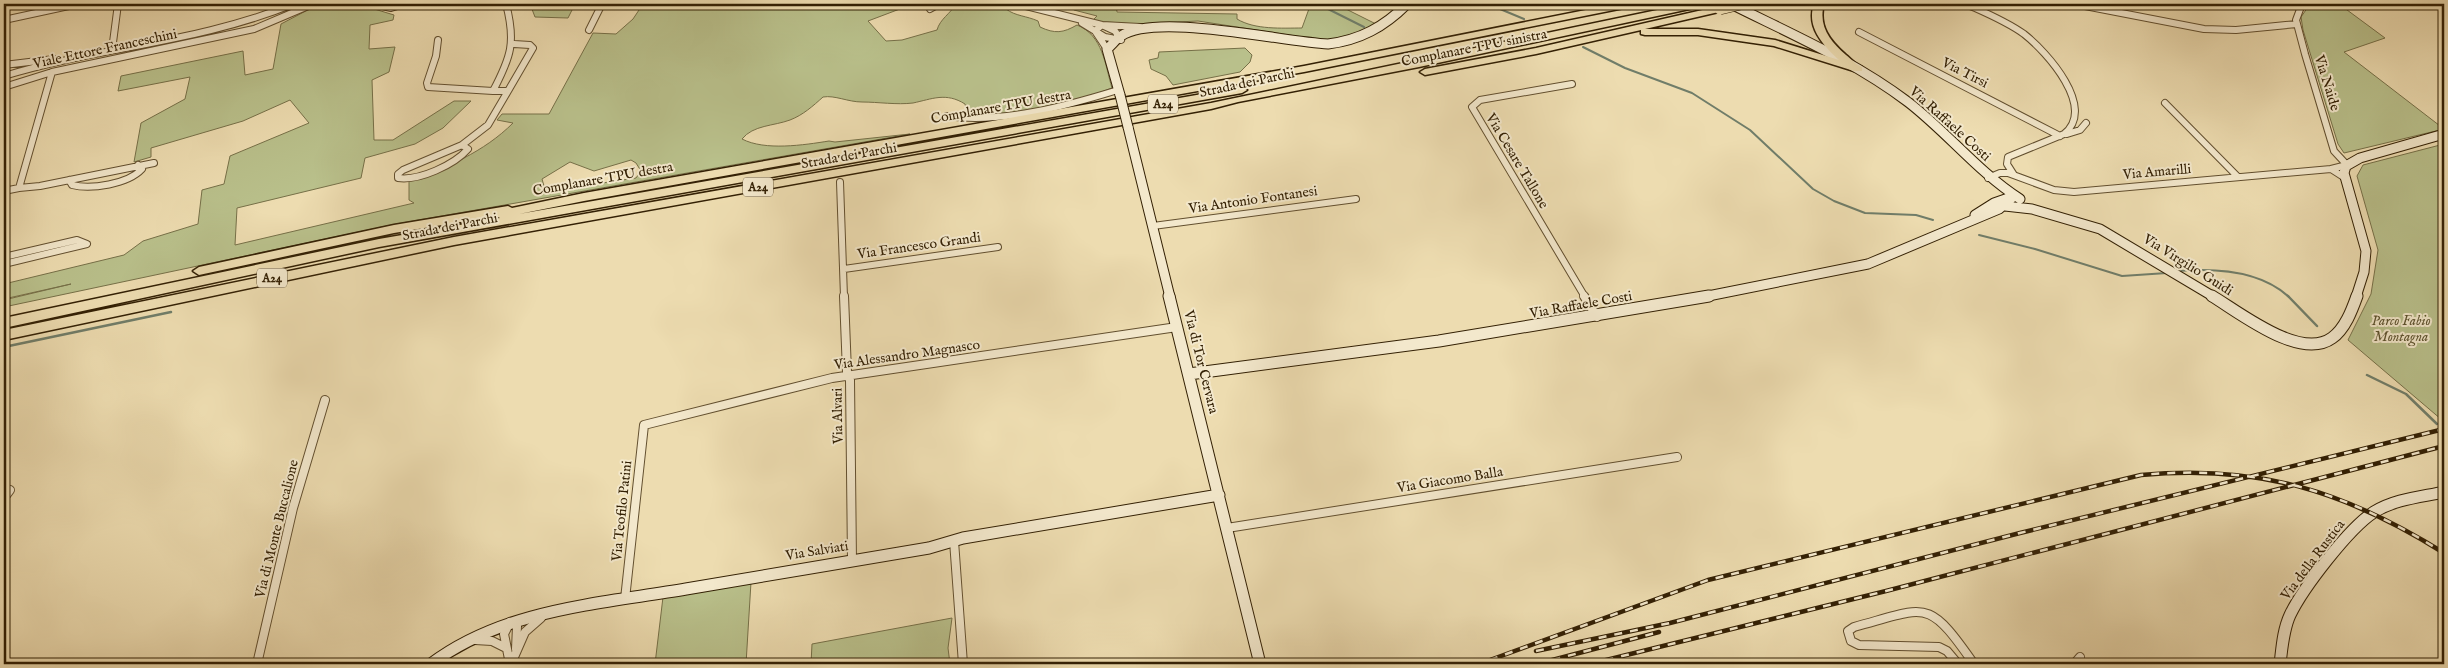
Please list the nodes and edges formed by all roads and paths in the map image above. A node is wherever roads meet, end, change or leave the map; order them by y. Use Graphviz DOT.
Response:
graph roads {
  1 [pos="78,4"];
  2 [pos="118,4"];
  3 [pos="293,4"];
  4 [pos="313,4"];
  5 [pos="374,4"];
  6 [pos="404,4"];
  7 [pos="506,4"];
  8 [pos="602,4"];
  9 [pos="939,4"];
  10 [pos="1018,4"];
  11 [pos="1407,4"];
  12 [pos="1602,4"];
  13 [pos="1630,4"];
  14 [pos="1665,4"];
  15 [pos="1699,4"];
  16 [pos="1731,4"];
  17 [pos="1740,4"];
  18 [pos="1819,4"];
  19 [pos="1966,4"];
  20 [pos="2302,4"];
  21 [pos="2085,6"];
  22 [pos="930,9"];
  23 [pos="4,20"];
  24 [pos="1077,20"];
  25 [pos="2297,24"];
  26 [pos="1102,25"];
  27 [pos="1166,25"];
  28 [pos="1140,27"];
  29 [pos="215,29"];
  30 [pos="589,30"];
  31 [pos="1095,31"];
  32 [pos="1859,32"];
  33 [pos="1482,34"];
  34 [pos="214,38"];
  35 [pos="1118,38"];
  36 [pos="438,40"];
  37 [pos="514,44"];
  38 [pos="1107,49"];
  39 [pos="112,50"];
  40 [pos="89,54"];
  41 [pos="1517,55"];
  42 [pos="66,59"];
  43 [pos="88,64"];
  44 [pos="4,65"];
  45 [pos="1112,67"];
  46 [pos="1858,70"];
  47 [pos="52,72"];
  48 [pos="4,76"];
  49 [pos="1572,84"];
  50 [pos="4,87"];
  51 [pos="493,91"];
  52 [pos="508,91"];
  53 [pos="1119,93"];
  54 [pos="2165,103"];
  55 [pos="1211,106"];
  56 [pos="947,116"];
  57 [pos="2086,124"];
  58 [pos="2444,134"];
  59 [pos="2062,136"];
  60 [pos="462,145"];
  61 [pos="154,162"];
  62 [pos="2007,164"];
  63 [pos="138,165"];
  64 [pos="2347,165"];
  65 [pos="2331,169"];
  66 [pos="857,170"];
  67 [pos="2000,173"];
  68 [pos="2014,176"];
  69 [pos="816,177"];
  70 [pos="2238,177"];
  71 [pos="2345,178"];
  72 [pos="1990,179"];
  73 [pos="69,180"];
  74 [pos="840,182"];
  75 [pos="18,188"];
  76 [pos="4,191"];
  77 [pos="659,194"];
  78 [pos="2014,196"];
  79 [pos="1356,199"];
  80 [pos="1994,203"];
  81 [pos="2005,206"];
  82 [pos="523,208"];
  83 [pos="2045,212"];
  84 [pos="543,214"];
  85 [pos="1968,221"];
  86 [pos="1153,226"];
  87 [pos="379,243"];
  88 [pos="998,247"];
  89 [pos="4,257"];
  90 [pos="4,264"];
  91 [pos="844,269"];
  92 [pos="4,316"];
  93 [pos="1598,317"];
  94 [pos="4,323"];
  95 [pos="1177,327"];
  96 [pos="4,335"];
  97 [pos="1189,374"];
  98 [pos="849,376"];
  99 [pos="325,400"];
  100 [pos="644,425"];
  101 [pos="1677,457"];
  102 [pos="10,490"];
  103 [pos="2444,492"];
  104 [pos="1219,495"];
  105 [pos="4,498"];
  106 [pos="1227,528"];
  107 [pos="954,541"];
  108 [pos="852,561"];
  109 [pos="625,599"];
  110 [pos="555,611"];
  111 [pos="510,622"];
  112 [pos="464,641"];
  113 [pos="506,648"];
  114 [pos="516,649"];
  115 [pos="257,664"];
  116 [pos="431,664"];
  117 [pos="511,664"];
  118 [pos="963,664"];
  119 [pos="1260,664"];
  120 [pos="1958,664"];
  121 [pos="1974,664"];
  122 [pos="2280,664"];
  1 -- 23 [label="street"];
  2 -- 39 [label="street"];
  3 -- 29 [label="street, Viale Ettore Franceschini"];
  4 -- 34 [label="street, Viale Ettore Franceschini"];
  5 -- 6 [label="street"];
  7 -- 37 [label="street"];
  8 -- 30 [label="street"];
  9 -- 22 [label="street"];
  10 -- 24 [label="street"];
  11 -- 27 [label="street"];
  12 -- 33 [label="highway"];
  13 -- 33 [label="highway, Complanare TPU destra"];
  14 -- 77 [label="highway, Strada dei Parchi / A24"];
  15 -- 55 [label="highway, Strada dei Parchi / A24"];
  16 -- 46 [label="street, Via Raffaele Costi"];
  17 -- 41 [label="highway, Complanare TPU sinistra, bridge"];
  18 -- 46 [label="highway"];
  19 -- 59 [label="street"];
  20 -- 25 [label="street"];
  21 -- 25 [label="street"];
  24 -- 26 [label="street"];
  24 -- 31 [label="street"];
  25 -- 64 [label="street, Via Naide"];
  26 -- 28 [label="street"];
  26 -- 31 [label="street"];
  26 -- 35 [label="street"];
  27 -- 28 [label="street"];
  27 -- 35 [label="street"];
  28 -- 35 [label="street"];
  29 -- 34 [label="street"];
  29 -- 39 [label="street, Viale Ettore Franceschini"];
  31 -- 35 [label="street"];
  31 -- 38 [label="street"];
  32 -- 59 [label="street, Via Tirsi"];
  33 -- 77 [label="highway, Complanare TPU destra"];
  34 -- 43 [label="street, Viale Ettore Franceschini"];
  35 -- 38 [label="street"];
  35 -- 45 [label="street, Via di Tor Cervara"];
  36 -- 51 [label="street"];
  37 -- 51 [label="street"];
  37 -- 52 [label="street"];
  38 -- 45 [label="street, Via di Tor Cervara"];
  39 -- 40 [label="street, Viale Ettore Franceschini"];
  40 -- 42 [label="street, Viale Ettore Franceschini"];
  40 -- 43 [label="street"];
  41 -- 46 [label="highway"];
  41 -- 55 [label="highway, Complanare TPU sinistra"];
  42 -- 44 [label="street"];
  42 -- 48 [label="street, Viale Ettore Franceschini"];
  43 -- 47 [label="street, Viale Ettore Franceschini"];
  45 -- 53 [label="street, Via di Tor Cervara"];
  46 -- 72 [label="street, Via Raffaele Costi"];
  47 -- 50 [label="street, Viale Ettore Franceschini"];
  47 -- 75 [label="street"];
  49 -- 93 [label="street, Via Cesare Tallone"];
  51 -- 52 [label="street"];
  52 -- 60 [label="street"];
  53 -- 56 [label="street"];
  53 -- 86 [label="street, Via di Tor Cervara, bridge"];
  54 -- 70 [label="street"];
  55 -- 66 [label="highway, Strada dei Parchi / A24"];
  57 -- 59 [label="street"];
  58 -- 64 [label="street"];
  59 -- 62 [label="street"];
  60 -- 60 [label="street"];
  61 -- 63 [label="street"];
  62 -- 67 [label="street"];
  62 -- 68 [label="street"];
  63 -- 73 [label="street"];
  63 -- 73 [label="street"];
  64 -- 65 [label="street, Via Amarilli"];
  64 -- 71 [label="street"];
  65 -- 70 [label="street, Via Amarilli"];
  65 -- 71 [label="street"];
  66 -- 69 [label="highway, Strada dei Parchi / A24"];
  66 -- 74 [label="highway"];
  67 -- 68 [label="street, Via Amarilli"];
  67 -- 72 [label="street"];
  68 -- 70 [label="street, Via Amarilli"];
  69 -- 74 [label="highway"];
  69 -- 77 [label="highway, Strada dei Parchi / A24"];
  71 -- 83 [label="street, Via Virgilio Guidi"];
  72 -- 78 [label="street, Via Raffaele Costi"];
  72 -- 80 [label="street, Via Raffaele Costi"];
  73 -- 75 [label="street"];
  74 -- 91 [label="street, Via Alvari"];
  75 -- 76 [label="street"];
  77 -- 84 [label="highway, Strada dei Parchi / A24"];
  77 -- 84 [label="highway, Complanare TPU destra"];
  78 -- 80 [label="street, Via Raffaele Costi"];
  78 -- 81 [label="street, Via Raffaele Costi"];
  78 -- 83 [label="street, Via Virgilio Guidi"];
  79 -- 86 [label="street, Via Antonio Fontanesi"];
  80 -- 85 [label="street, Via Raffaele Costi"];
  81 -- 83 [label="street, Via Virgilio Guidi"];
  81 -- 85 [label="street, Via Raffaele Costi"];
  82 -- 84 [label="highway, Complanare TPU destra"];
  82 -- 87 [label="highway, Complanare TPU destra"];
  82 -- 92 [label="highway"];
  84 -- 87 [label="highway, Strada dei Parchi / A24"];
  84 -- 96 [label="highway, Strada dei Parchi / A24"];
  85 -- 93 [label="street, Via Raffaele Costi"];
  86 -- 95 [label="street, Via di Tor Cervara"];
  87 -- 94 [label="highway, Strada dei Parchi / A24"];
  88 -- 91 [label="street, Via Francesco Grandi"];
  89 -- 90 [label="street"];
  91 -- 98 [label="street, Via Alvari"];
  93 -- 97 [label="street, Via Raffaele Costi"];
  95 -- 97 [label="street, Via di Tor Cervara"];
  95 -- 98 [label="street, Via Alessandro Magnasco"];
  97 -- 104 [label="street, Via di Tor Cervara"];
  98 -- 100 [label="street, Via Alessandro Magnasco"];
  98 -- 108 [label="street, Via Alvari"];
  99 -- 115 [label="street, Via di Monte Buccalione"];
  100 -- 109 [label="street, Via Teofilo Patini"];
  101 -- 106 [label="street, Via Giacomo Balla"];
  102 -- 105 [label="street"];
  103 -- 122 [label="street, Via della Rustica"];
  104 -- 106 [label="street, Via di Tor Cervara"];
  104 -- 107 [label="street, Via Salviati"];
  106 -- 119 [label="street, Via di Tor Cervara"];
  107 -- 108 [label="street, Via Salviati"];
  107 -- 118 [label="street"];
  108 -- 109 [label="street, Via Salviati"];
  109 -- 110 [label="street, Via Salviati"];
  110 -- 111 [label="street, Via Salviati"];
  110 -- 114 [label="street"];
  111 -- 112 [label="street, Via Salviati"];
  111 -- 113 [label="street"];
  111 -- 114 [label="street"];
  112 -- 113 [label="street"];
  112 -- 116 [label="street, Via Salviati"];
  113 -- 117 [label="street"];
  114 -- 117 [label="street"];
  120 -- 121 [label="street"];
}
